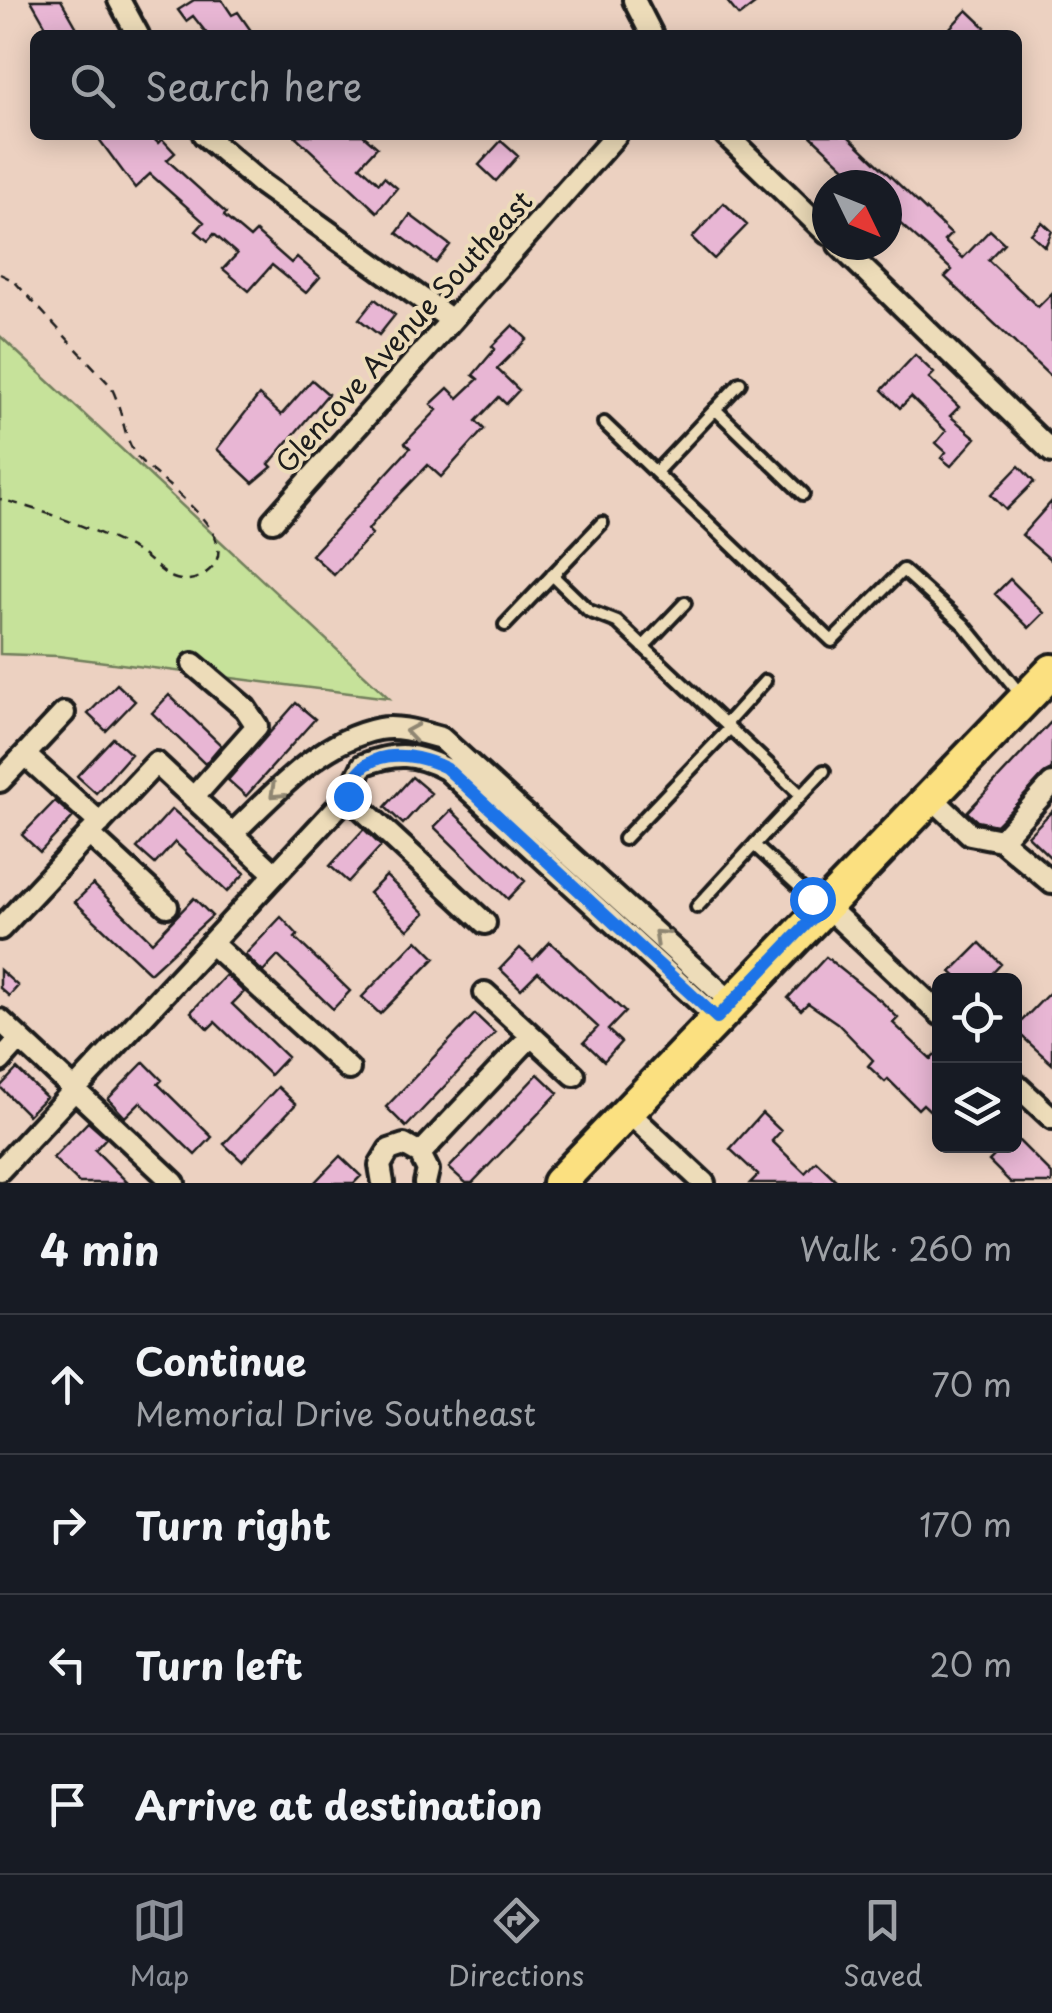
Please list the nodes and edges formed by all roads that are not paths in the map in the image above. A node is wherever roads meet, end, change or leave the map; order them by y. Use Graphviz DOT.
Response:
graph roads {
  1 [pos="119,0"];
  2 [pos="634,0"];
  3 [pos="135,30"];
  4 [pos="649,30"];
  5 [pos="210,140"];
  6 [pos="611,140"];
  7 [pos="731,140"];
  8 [pos="812,218"];
  9 [pos="854,260"];
  10 [pos="450,319"];
  11 [pos="740,383"];
  12 [pos="715,410"];
  13 [pos="604,423"];
  14 [pos="1052,452"];
  15 [pos="656,472"];
  16 [pos="803,494"];
  17 [pos="273,521"];
  18 [pos="602,523"];
  19 [pos="552,575"];
  20 [pos="685,603"];
  21 [pos="504,625"];
  22 [pos="643,647"];
  23 [pos="192,664"];
  24 [pos="1052,671"];
  25 [pos="765,681"];
  26 [pos="1025,700"];
  27 [pos="64,713"];
  28 [pos="728,726"];
  29 [pos="349,741"];
  30 [pos="24,755"];
  31 [pos="364,765"];
  32 [pos="824,771"];
  33 [pos="0,781"];
  34 [pos="1052,784"];
  35 [pos="801,795"];
  36 [pos="930,795"];
  37 [pos="348,796"];
  38 [pos="194,798"];
  39 [pos="95,828"];
  40 [pos="232,834"];
  41 [pos="624,840"];
  42 [pos="1001,840"];
  43 [pos="754,845"];
  44 [pos="275,874"];
  45 [pos="1052,883"];
  46 [pos="167,906"];
  47 [pos="697,906"];
  48 [pos="823,906"];
  49 [pos="486,923"];
  50 [pos="0,928"];
  51 [pos="211,943"];
  52 [pos="486,993"];
  53 [pos="932,1007"];
  54 [pos="724,1010"];
  55 [pos="0,1020"];
  56 [pos="532,1036"];
  57 [pos="20,1039"];
  58 [pos="0,1061"];
  59 [pos="349,1069"];
  60 [pos="574,1076"];
  61 [pos="75,1089"];
  62 [pos="1022,1090"];
  63 [pos="627,1111"];
  64 [pos="1052,1118"];
  65 [pos="420,1154"];
  66 [pos="0,1170"];
  67 [pos="174,1183"];
  68 [pos="383,1183"];
  69 [pos="425,1183"];
  70 [pos="560,1183"];
  71 [pos="704,1183"];
  1 -- 3 [label="street"];
  2 -- 4 [label="street"];
  5 -- 10 [label="street"];
  6 -- 10 [label="street, Glencove Avenue Southeast"];
  7 -- 8 [label="street"];
  9 -- 14 [label="street"];
  10 -- 17 [label="street, Glencove Avenue Southeast"];
  11 -- 12 [label="lane"];
  12 -- 15 [label="lane"];
  12 -- 16 [label="lane"];
  13 -- 15 [label="lane"];
  15 -- 26 [label="lane"];
  18 -- 19 [label="lane"];
  19 -- 21 [label="lane"];
  19 -- 22 [label="lane"];
  20 -- 22 [label="lane"];
  22 -- 28 [label="lane"];
  23 -- 38 [label="street"];
  24 -- 26 [label="main road"];
  25 -- 28 [label="lane"];
  26 -- 36 [label="main road"];
  27 -- 30 [label="street"];
  28 -- 35 [label="lane"];
  28 -- 41 [label="lane"];
  29 -- 31 [label="street"];
  29 -- 40 [label="street, one-way"];
  54 -- 29 [label="street, one-way"];
  30 -- 33 [label="street"];
  30 -- 39 [label="street"];
  31 -- 37 [label="street"];
  31 -- 54 [label="street"];
  32 -- 35 [label="lane"];
  34 -- 42 [label="street"];
  35 -- 43 [label="lane"];
  36 -- 42 [label="street"];
  36 -- 48 [label="main road"];
  37 -- 44 [label="street"];
  37 -- 49 [label="street"];
  38 -- 39 [label="street"];
  38 -- 40 [label="street"];
  39 -- 46 [label="street"];
  39 -- 50 [label="street"];
  40 -- 44 [label="street"];
  42 -- 45 [label="street"];
  43 -- 47 [label="lane"];
  43 -- 48 [label="lane"];
  44 -- 51 [label="street"];
  48 -- 53 [label="street"];
  48 -- 54 [label="main road"];
  51 -- 59 [label="street"];
  51 -- 61 [label="street"];
  52 -- 56 [label="street"];
  54 -- 63 [label="main road"];
  55 -- 57 [label="street"];
  56 -- 60 [label="street"];
  56 -- 65 [label="street"];
  57 -- 58 [label="street"];
  57 -- 61 [label="street"];
  61 -- 66 [label="street"];
  61 -- 67 [label="street"];
  62 -- 64 [label="street"];
  63 -- 70 [label="main road"];
  63 -- 71 [label="street"];
  65 -- 68 [label="street"];
  65 -- 69 [label="street"];
}
